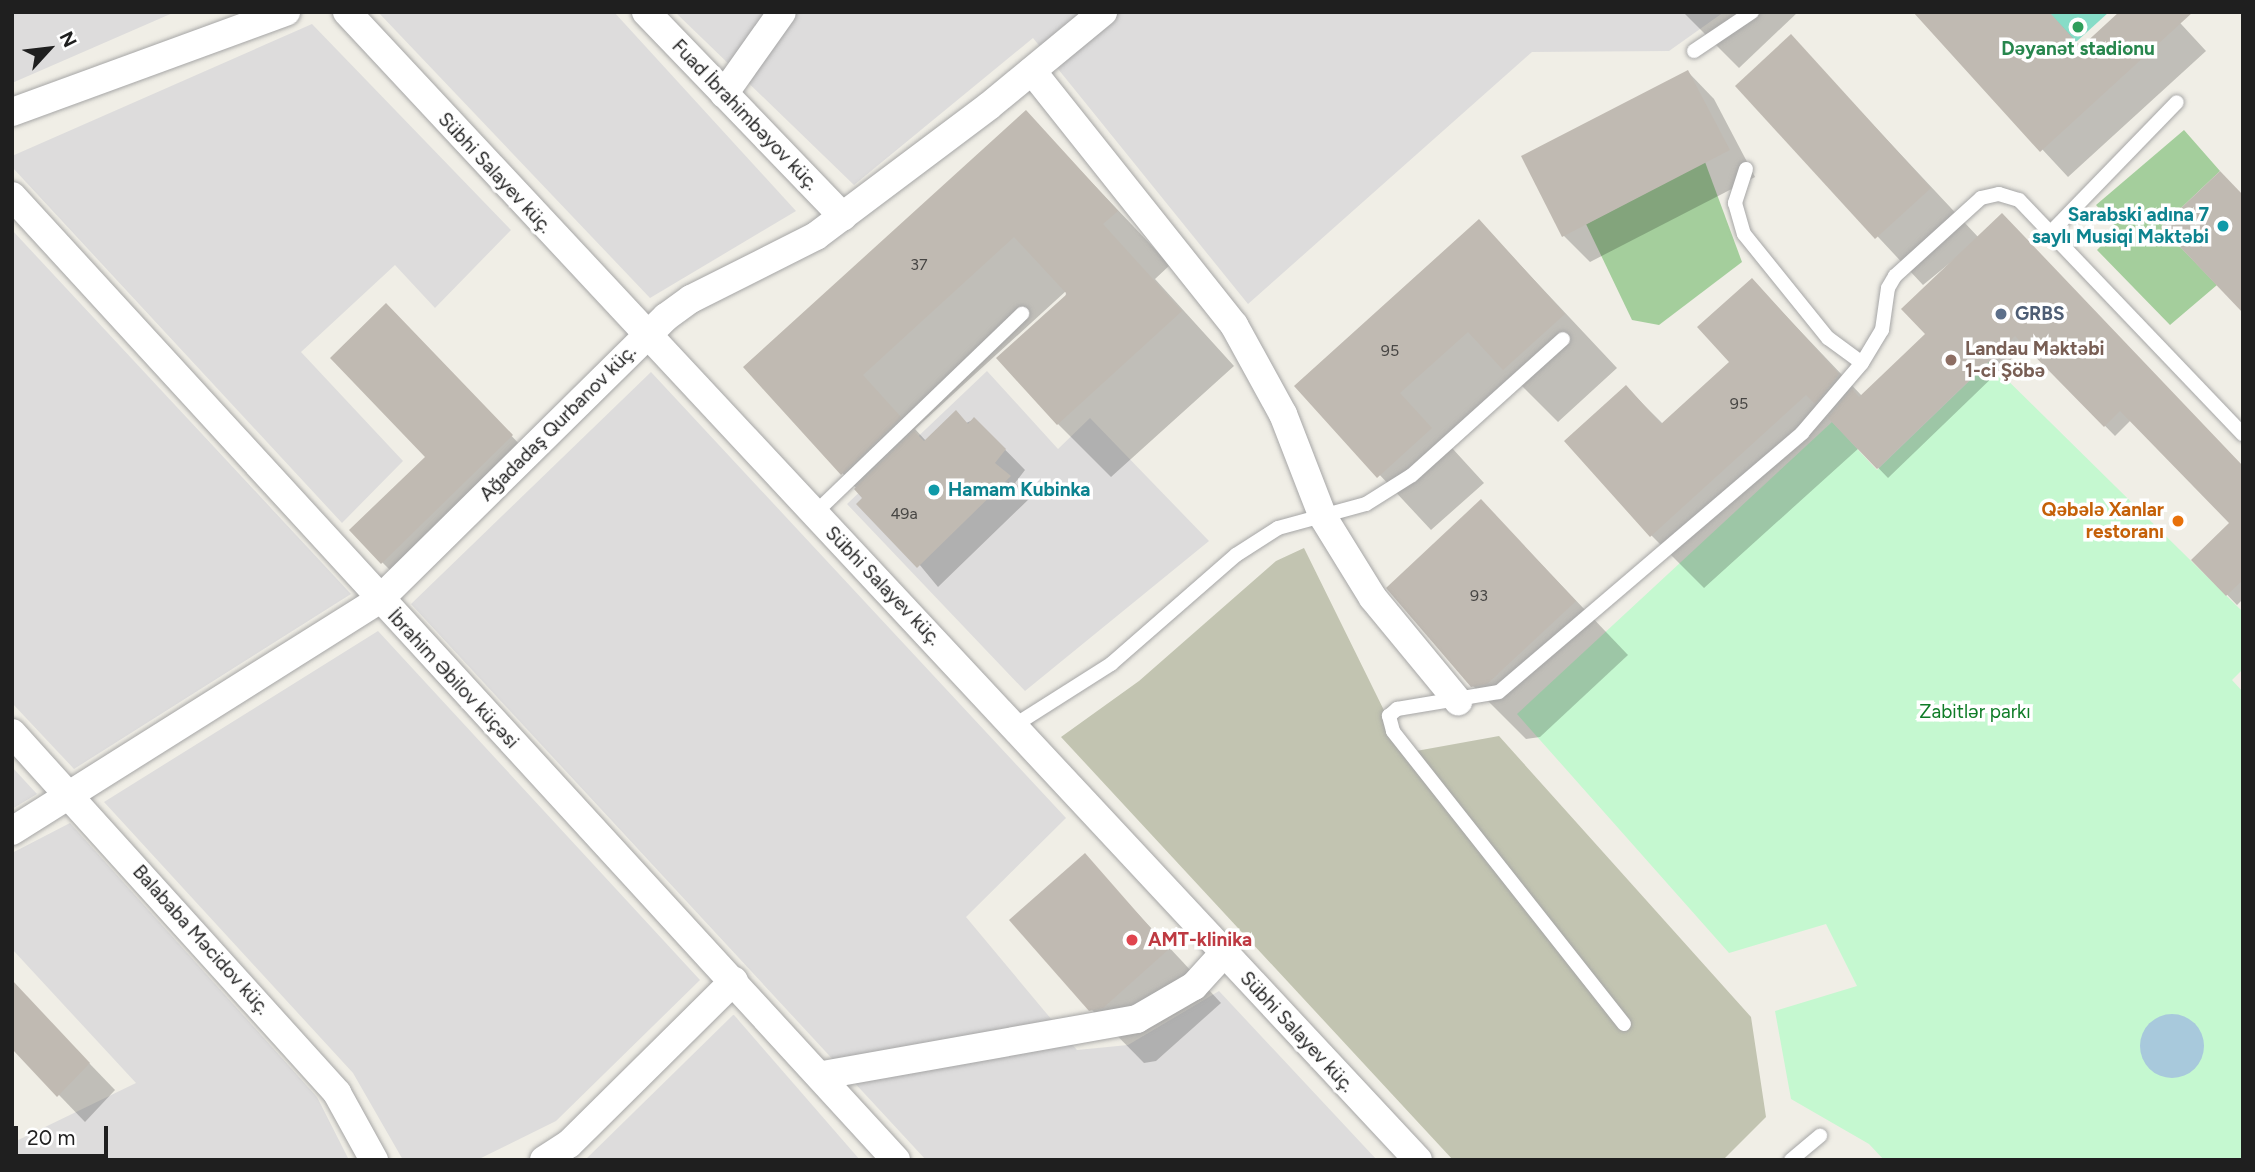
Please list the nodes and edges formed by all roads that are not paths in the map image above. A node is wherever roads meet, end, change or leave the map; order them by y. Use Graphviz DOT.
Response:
graph roads {
  1 [pos="286,12"];
  2 [pos="347,12"];
  3 [pos="646,12"];
  4 [pos="782,12"];
  5 [pos="1103,12"];
  6 [pos="1752,12"];
  7 [pos="1694,51"];
  8 [pos="1032,71"];
  9 [pos="724,94"];
  10 [pos="2177,102"];
  11 [pos="12,112"];
  12 [pos="1746,169"];
  13 [pos="12,196"];
  14 [pos="843,217"];
  15 [pos="2050,233"];
  16 [pos="1022,314"];
  17 [pos="646,337"];
  18 [pos="1563,340"];
  19 [pos="1862,363"];
  20 [pos="2243,434"];
  21 [pos="814,514"];
  22 [pos="1324,517"];
  23 [pos="379,600"];
  24 [pos="1458,701"];
  25 [pos="1015,725"];
  26 [pos="12,733"];
  27 [pos="72,795"];
  28 [pos="12,831"];
  29 [pos="1224,953"];
  30 [pos="733,981"];
  31 [pos="1624,1024"];
  32 [pos="823,1075"];
  33 [pos="1820,1136"];
  34 [pos="374,1160"];
  35 [pos="544,1160"];
  36 [pos="896,1160"];
  37 [pos="1418,1160"];
  38 [pos="1791,1160"];
  1 -- 11 [label="street"];
  2 -- 17 [label="street, Sübhi Salayev küç."];
  3 -- 9 [label="street, Fuad İbrahimbəyov küç."];
  4 -- 9 [label="street"];
  5 -- 8 [label="street, Ağadadaş Qurbanov küç."];
  6 -- 7 [label="lane"];
  8 -- 14 [label="street, Ağadadaş Qurbanov küç."];
  8 -- 22 [label="street"];
  9 -- 14 [label="street, Fuad İbrahimbəyov küç."];
  10 -- 15 [label="lane"];
  12 -- 19 [label="lane"];
  13 -- 23 [label="street, İbrahim Əbilov küçəsi"];
  14 -- 17 [label="street, Ağadadaş Qurbanov küç."];
  15 -- 19 [label="lane"];
  15 -- 20 [label="lane"];
  16 -- 21 [label="lane"];
  17 -- 21 [label="street, Sübhi Salayev küç."];
  17 -- 23 [label="street, Ağadadaş Qurbanov küç."];
  18 -- 22 [label="lane"];
  19 -- 24 [label="lane"];
  21 -- 25 [label="street, Sübhi Salayev küç."];
  22 -- 24 [label="street"];
  22 -- 25 [label="lane"];
  23 -- 27 [label="street, Ağadadaş Qurbanov küç."];
  23 -- 30 [label="street, İbrahim Əbilov küçəsi"];
  24 -- 31 [label="lane"];
  25 -- 29 [label="street, Sübhi Salayev küç."];
  26 -- 27 [label="street, Balababa Məcidov küç."];
  27 -- 28 [label="street, Ağadadaş Qurbanov küç."];
  27 -- 34 [label="street, Balababa Məcidov küç."];
  29 -- 32 [label="street"];
  29 -- 37 [label="street, Sübhi Salayev küç."];
  30 -- 32 [label="street, İbrahim Əbilov küçəsi"];
  30 -- 35 [label="street"];
  32 -- 36 [label="street, İbrahim Əbilov küçəsi"];
  33 -- 38 [label="lane"];
}
